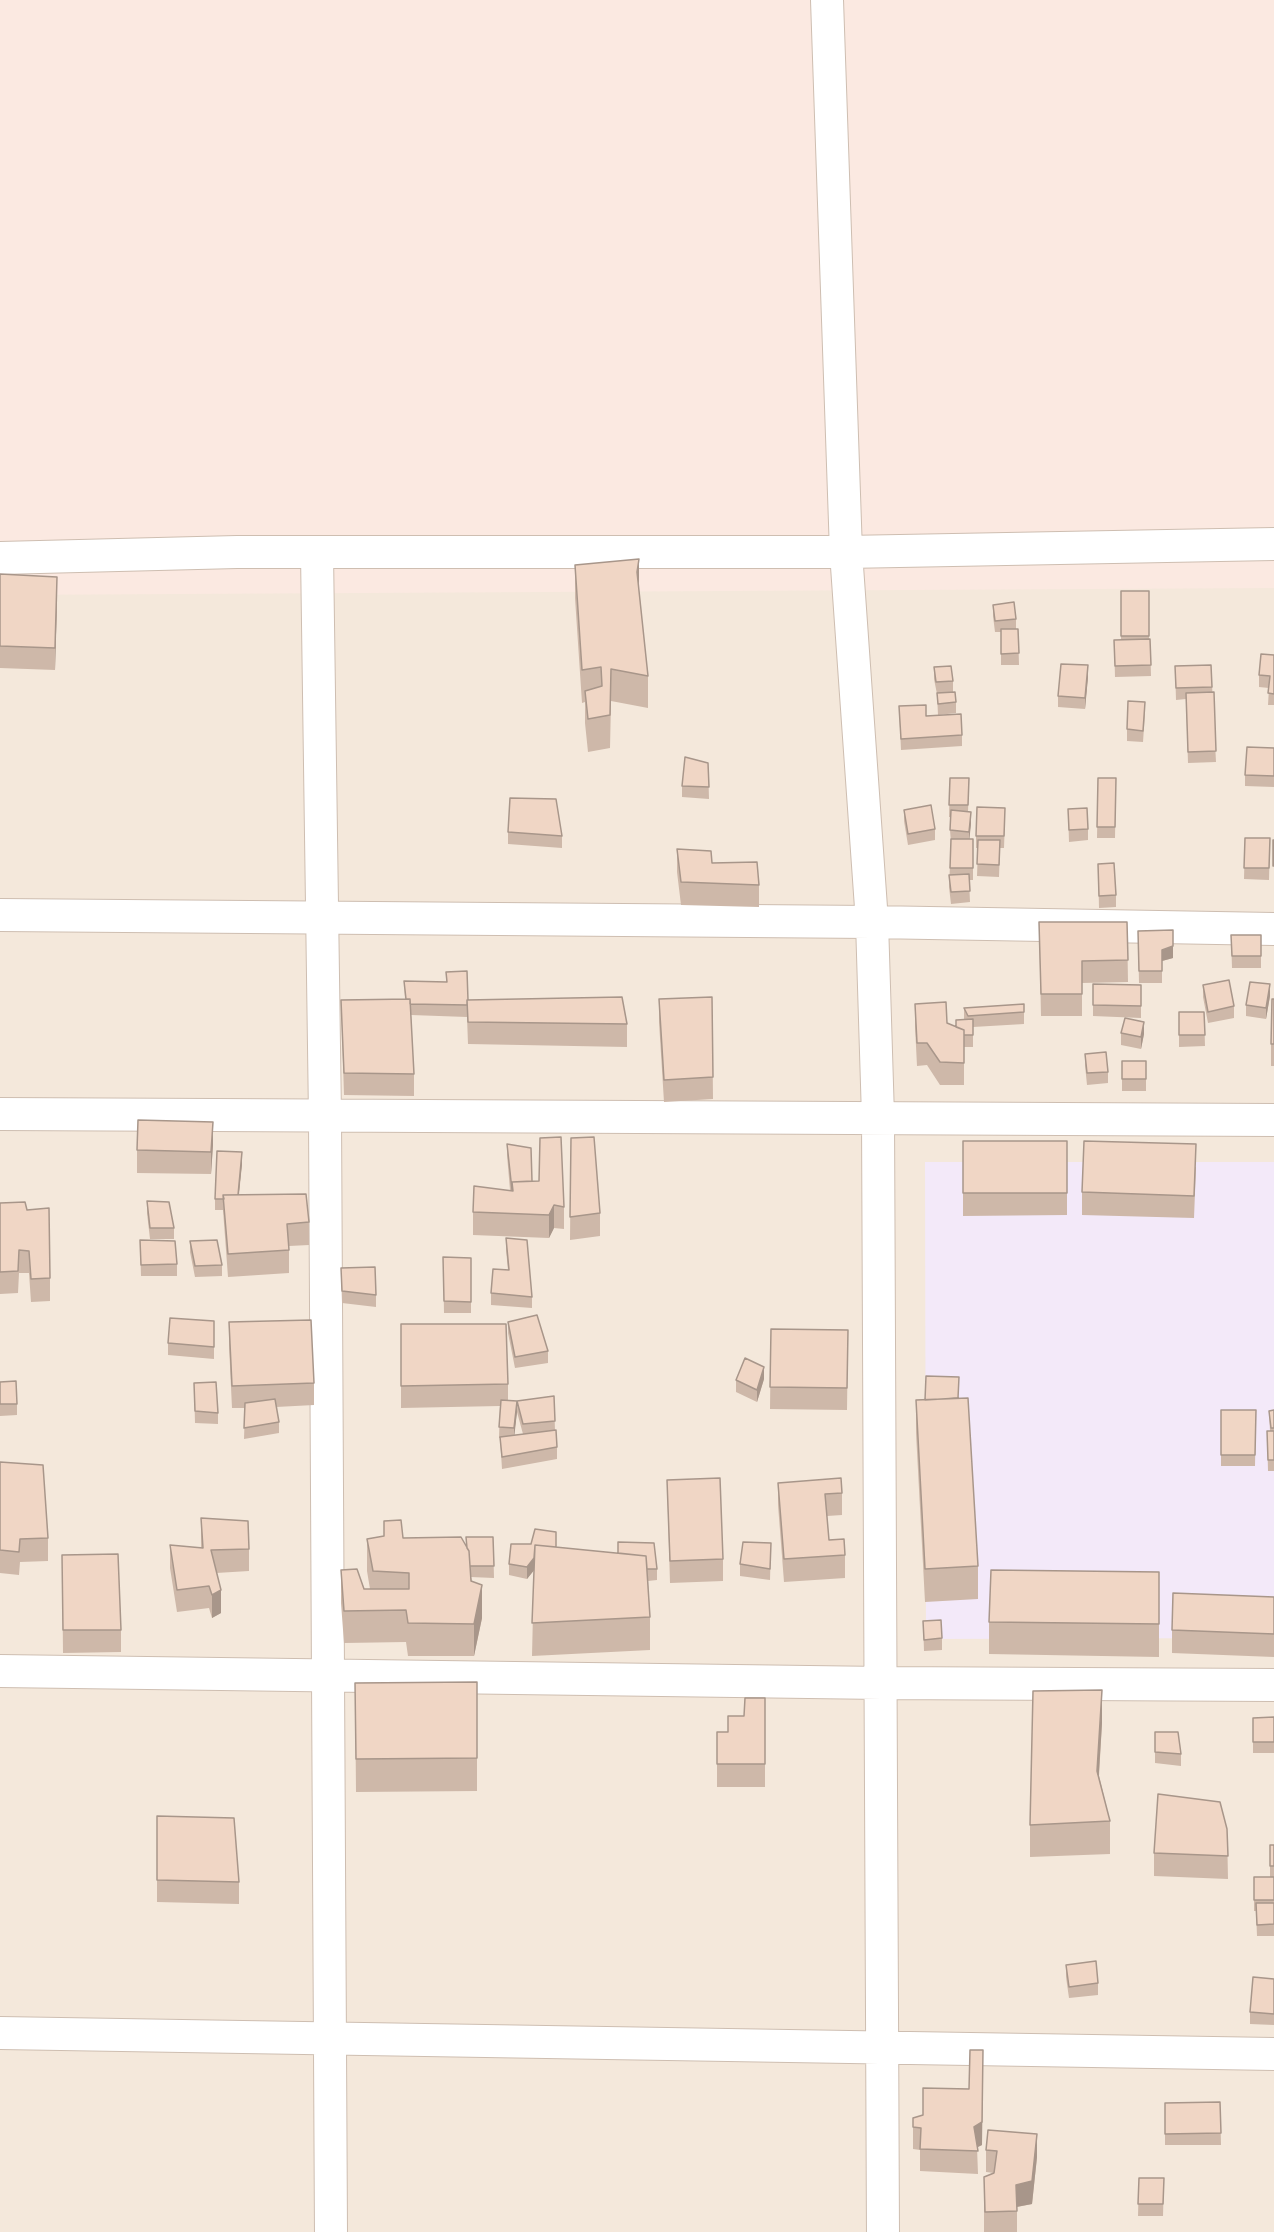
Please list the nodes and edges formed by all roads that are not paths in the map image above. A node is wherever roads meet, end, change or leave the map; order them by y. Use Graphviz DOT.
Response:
graph roads {
  1 [pos="827,0"];
  2 [pos="1274,544"];
  3 [pos="846,552"];
  4 [pos="317,553"];
  5 [pos="0,558"];
  6 [pos="0,915"];
  7 [pos="323,918"];
  8 [pos="872,922"];
  9 [pos="1274,929"];
  10 [pos="0,1114"];
  11 [pos="326,1117"];
  12 [pos="878,1117"];
  13 [pos="1274,1120"];
  14 [pos="0,1671"];
  15 [pos="326,1676"];
  16 [pos="882,1683"];
  17 [pos="1274,1684"];
  18 [pos="0,2032"];
  19 [pos="329,2037"];
  20 [pos="883,2049"];
  21 [pos="1274,2054"];
  22 [pos="331,2232"];
  23 [pos="883,2232"];
  1 -- 3 [label="street"];
  2 -- 3 [label="street"];
  3 -- 4 [label="street"];
  3 -- 8 [label="street"];
  4 -- 5 [label="street"];
  4 -- 7 [label="street"];
  6 -- 7 [label="street"];
  7 -- 8 [label="street"];
  7 -- 11 [label="street"];
  8 -- 9 [label="street"];
  8 -- 12 [label="street"];
  10 -- 11 [label="street"];
  11 -- 12 [label="street"];
  11 -- 15 [label="street"];
  12 -- 13 [label="street"];
  12 -- 16 [label="street"];
  14 -- 15 [label="street"];
  15 -- 16 [label="street"];
  15 -- 19 [label="street"];
  16 -- 17 [label="street"];
  16 -- 20 [label="street"];
  18 -- 19 [label="street"];
  19 -- 20 [label="street"];
  19 -- 22 [label="street"];
  20 -- 21 [label="street"];
  20 -- 23 [label="street"];
}
